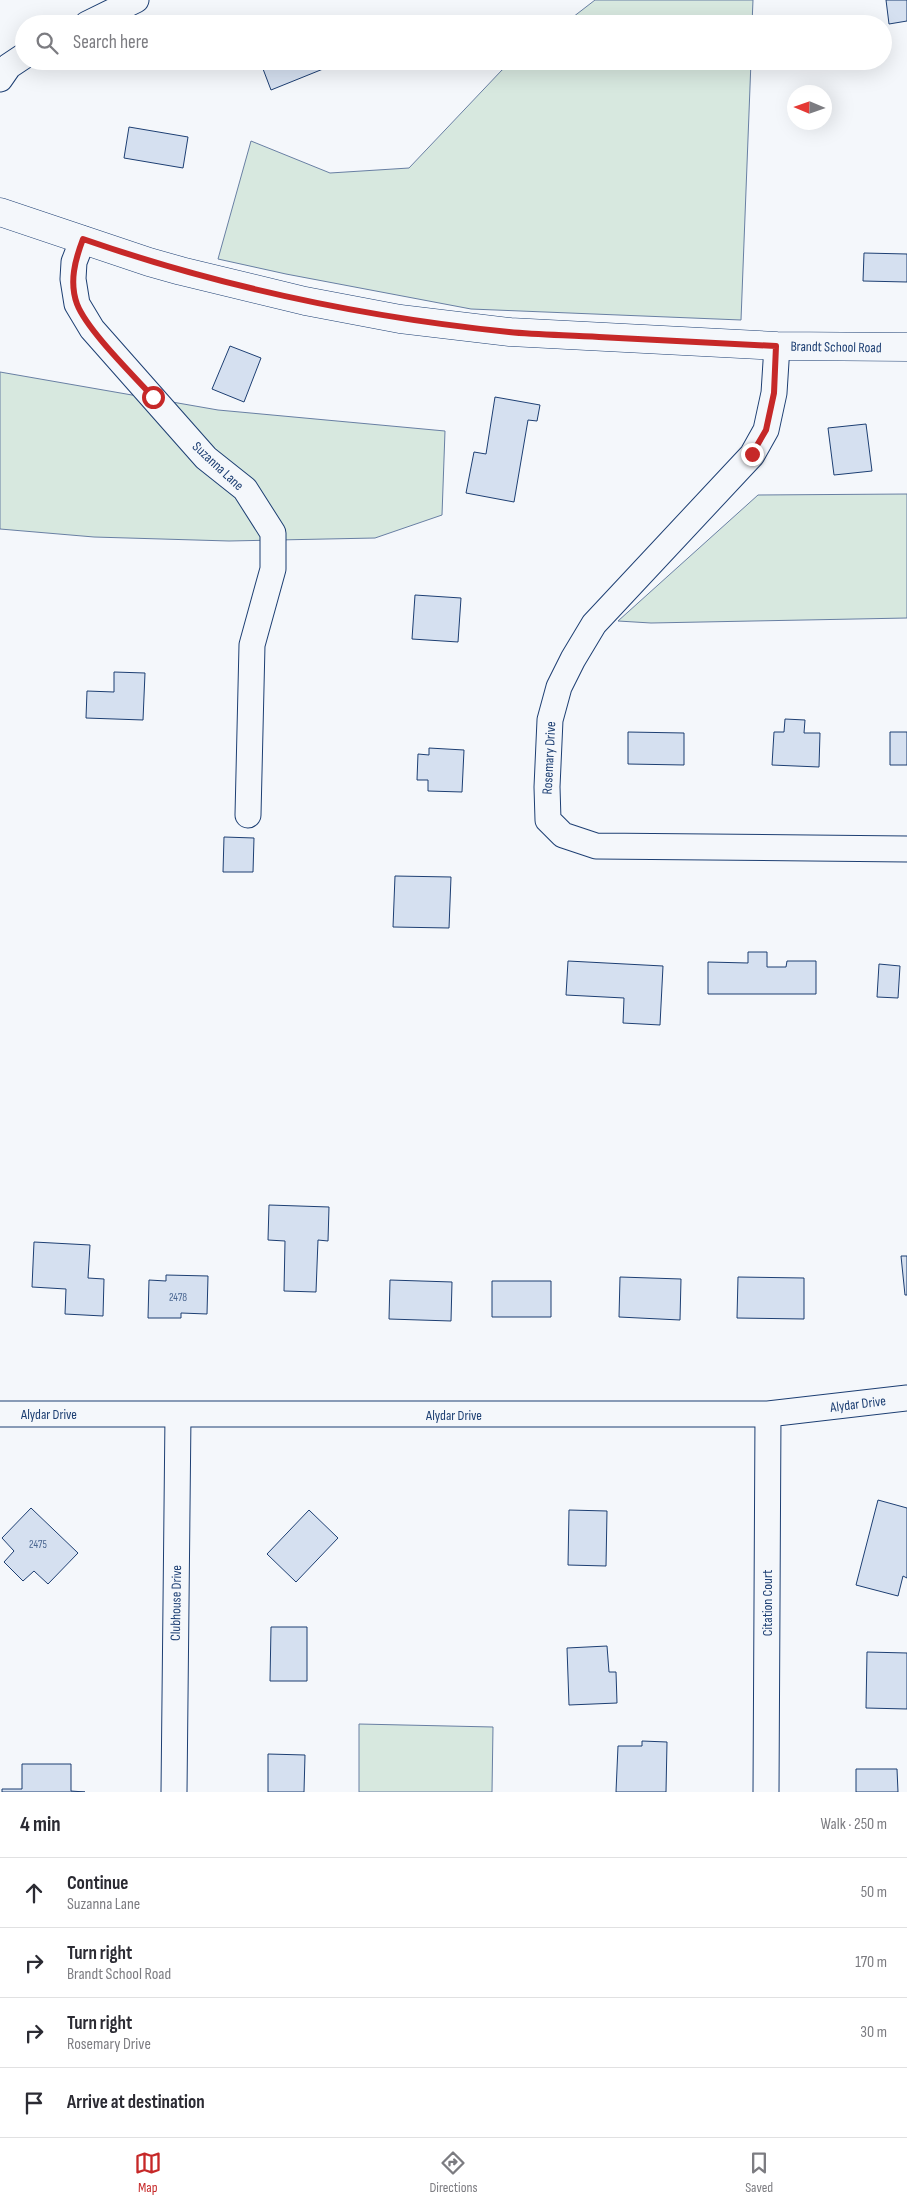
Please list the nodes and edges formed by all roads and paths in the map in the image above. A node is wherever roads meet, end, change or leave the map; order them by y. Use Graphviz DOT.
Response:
graph roads {
  1 [pos="136,0"];
  2 [pos="105,15"];
  3 [pos="15,62"];
  4 [pos="0,79"];
  5 [pos="0,212"];
  6 [pos="83,239"];
  7 [pos="776,346"];
  8 [pos="907,348"];
  9 [pos="248,816"];
  10 [pos="907,849"];
  11 [pos="907,1398"];
  12 [pos="0,1414"];
  13 [pos="768,1414"];
  14 [pos="178,1415"];
  15 [pos="174,1792"];
  16 [pos="766,1792"];
  1 -- 2 [label="street"];
  3 -- 4 [label="street"];
  5 -- 6 [label="street, Brandt School Road"];
  6 -- 7 [label="street, Brandt School Road"];
  6 -- 9 [label="street, Suzanna Lane"];
  7 -- 8 [label="street, Brandt School Road"];
  7 -- 10 [label="street, Rosemary Drive"];
  11 -- 13 [label="street, Alydar Drive"];
  12 -- 14 [label="street, Alydar Drive"];
  13 -- 14 [label="street, Alydar Drive"];
  13 -- 16 [label="street, Citation Court"];
  14 -- 15 [label="street, Clubhouse Drive"];
}
